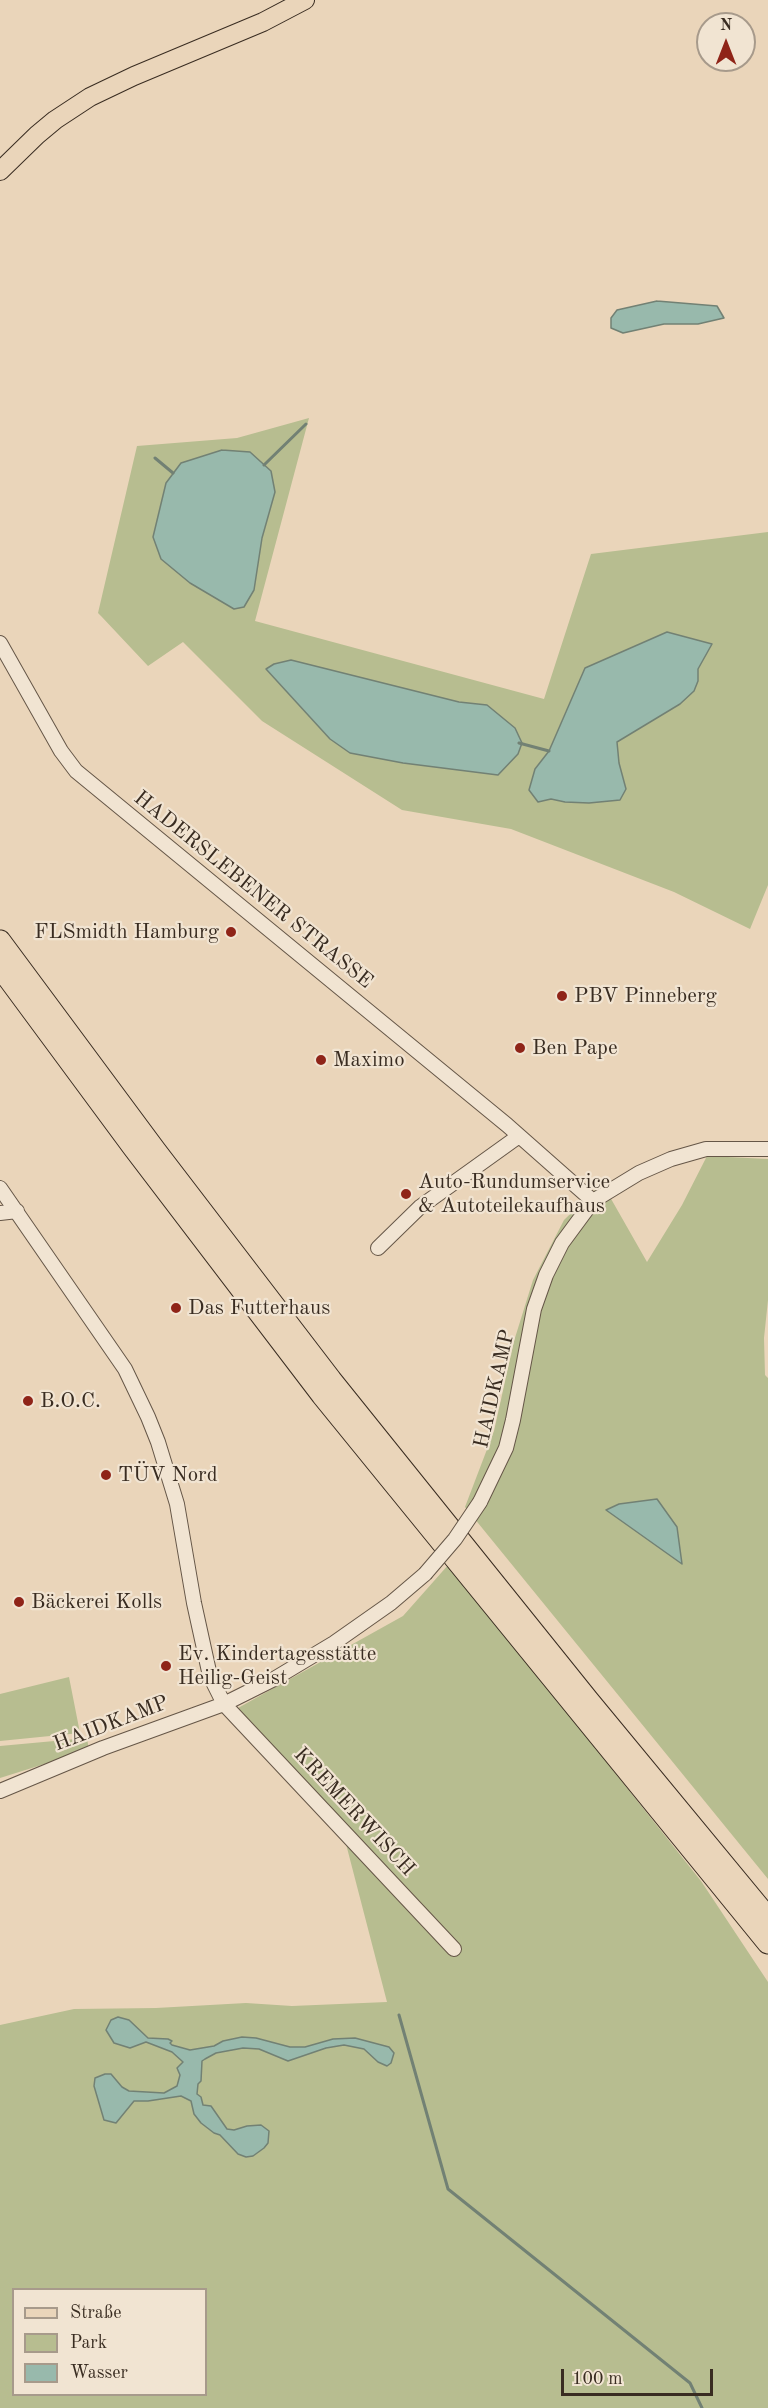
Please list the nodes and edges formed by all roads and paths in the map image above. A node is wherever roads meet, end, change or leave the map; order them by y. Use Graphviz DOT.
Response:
graph roads {
  1 [pos="305,0"];
  2 [pos="0,171"];
  3 [pos="0,643"];
  4 [pos="0,941"];
  5 [pos="0,968"];
  6 [pos="519,1136"];
  7 [pos="768,1149"];
  8 [pos="0,1188"];
  9 [pos="593,1200"];
  10 [pos="17,1211"];
  11 [pos="0,1214"];
  12 [pos="378,1248"];
  13 [pos="224,1704"];
  14 [pos="0,1791"];
  15 [pos="768,1918"];
  16 [pos="768,1943"];
  17 [pos="454,1949"];
  1 -- 2 [label="main road"];
  3 -- 6 [label="street, HADERSLEBENER STRASSE"];
  4 -- 15 [label="highway"];
  5 -- 16 [label="highway"];
  6 -- 9 [label="street, HADERSLEBENER STRASSE"];
  6 -- 12 [label="street"];
  7 -- 9 [label="street, HAIDKAMP"];
  8 -- 10 [label="street, KREMERWISCH"];
  9 -- 13 [label="street, HAIDKAMP, bridge"];
  10 -- 11 [label="street"];
  10 -- 13 [label="street, KREMERWISCH"];
  13 -- 14 [label="street, HAIDKAMP"];
  13 -- 17 [label="street, KREMERWISCH"];
}
